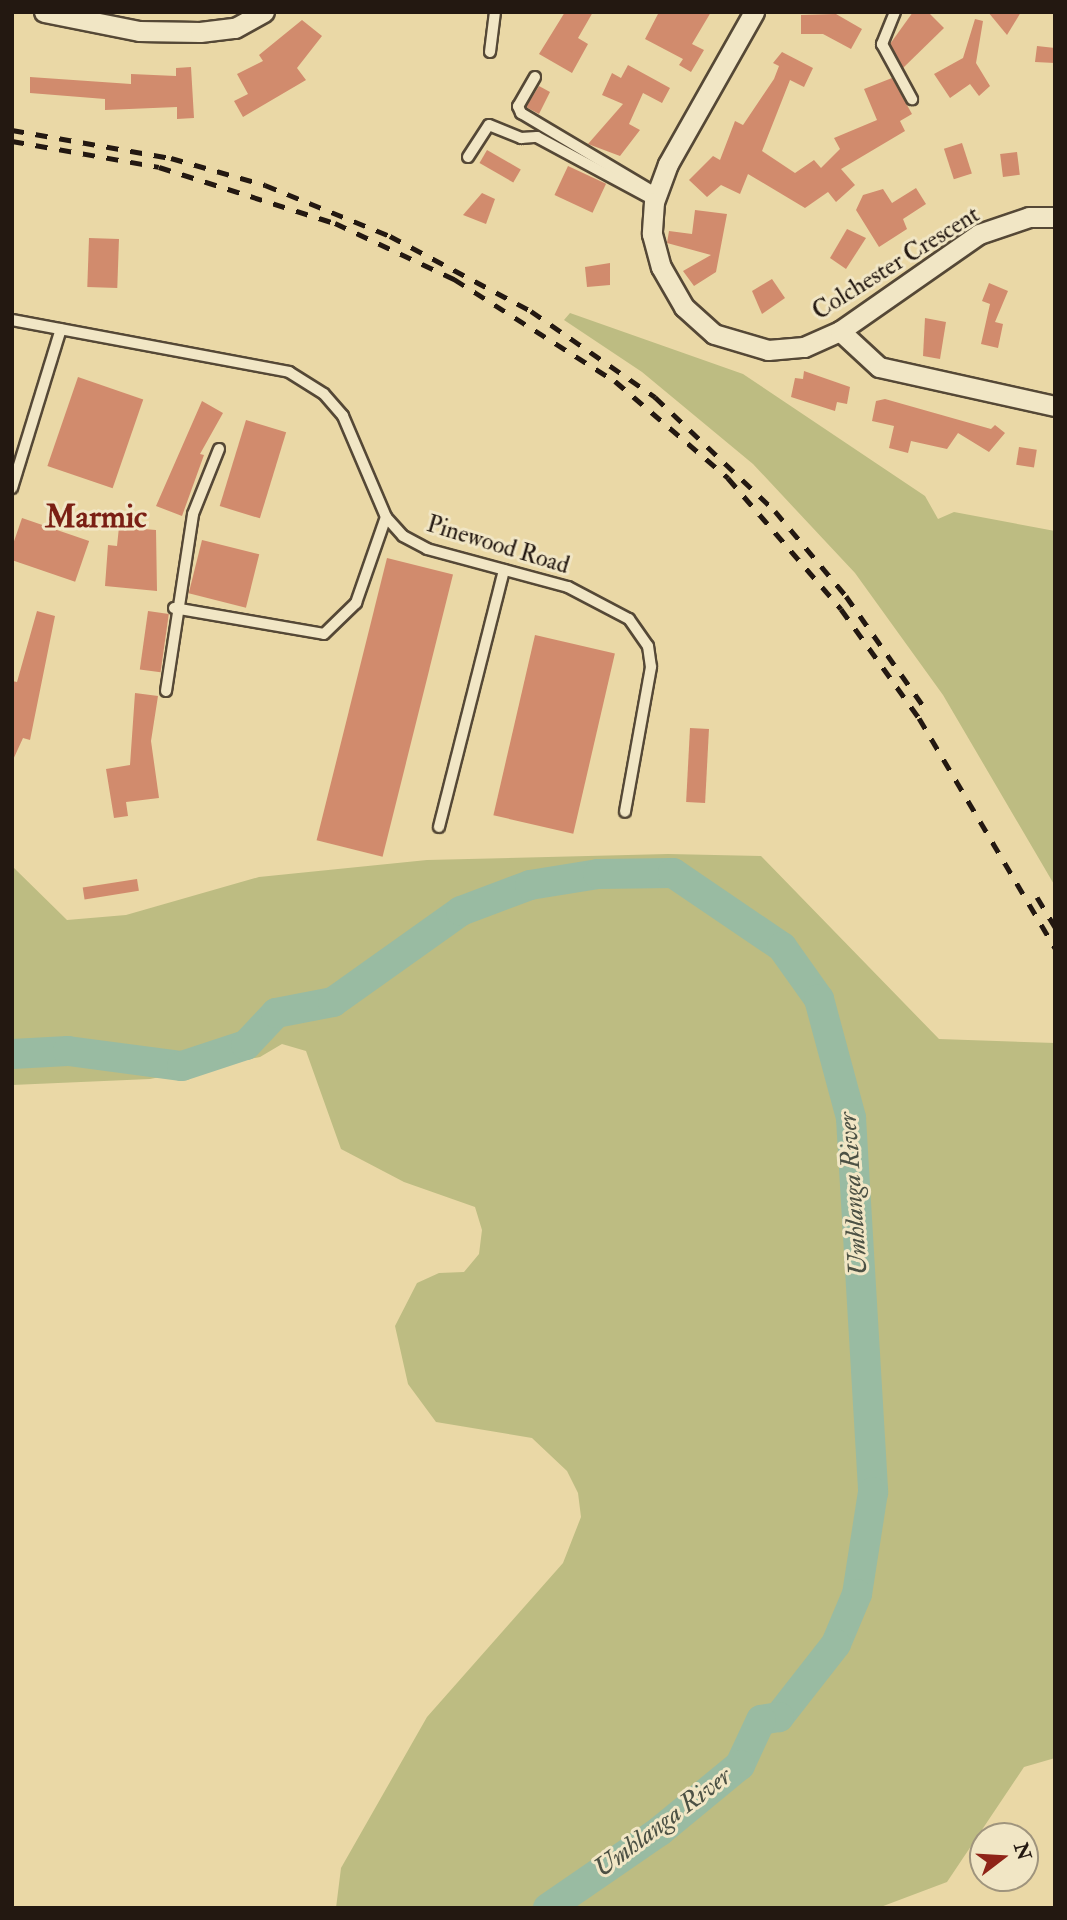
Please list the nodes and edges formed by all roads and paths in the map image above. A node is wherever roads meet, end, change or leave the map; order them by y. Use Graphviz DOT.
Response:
graph roads {
  1 [pos="44,12"];
  2 [pos="264,12"];
  3 [pos="495,12"];
  4 [pos="754,12"];
  5 [pos="895,12"];
  6 [pos="491,52"];
  7 [pos="535,77"];
  8 [pos="912,99"];
  9 [pos="468,157"];
  10 [pos="656,197"];
  11 [pos="1055,217"];
  12 [pos="12,320"];
  13 [pos="61,329"];
  14 [pos="840,331"];
  15 [pos="1055,406"];
  16 [pos="219,449"];
  17 [pos="12,488"];
  18 [pos="386,517"];
  19 [pos="504,570"];
  20 [pos="174,608"];
  21 [pos="166,691"];
  22 [pos="625,812"];
  23 [pos="439,827"];
  1 -- 2 [label="street"];
  3 -- 6 [label="lane"];
  4 -- 10 [label="street, Colchester Crescent"];
  5 -- 8 [label="lane"];
  7 -- 10 [label="lane"];
  9 -- 10 [label="lane"];
  10 -- 14 [label="street, Colchester Crescent"];
  11 -- 14 [label="street, Colchester Crescent"];
  12 -- 13 [label="lane, Pinewood Road"];
  13 -- 17 [label="lane"];
  13 -- 18 [label="lane, Pinewood Road"];
  14 -- 15 [label="street"];
  16 -- 20 [label="lane"];
  18 -- 19 [label="lane, Pinewood Road"];
  18 -- 20 [label="lane"];
  19 -- 22 [label="lane, Pinewood Road"];
  19 -- 23 [label="lane"];
  20 -- 21 [label="lane"];
}
